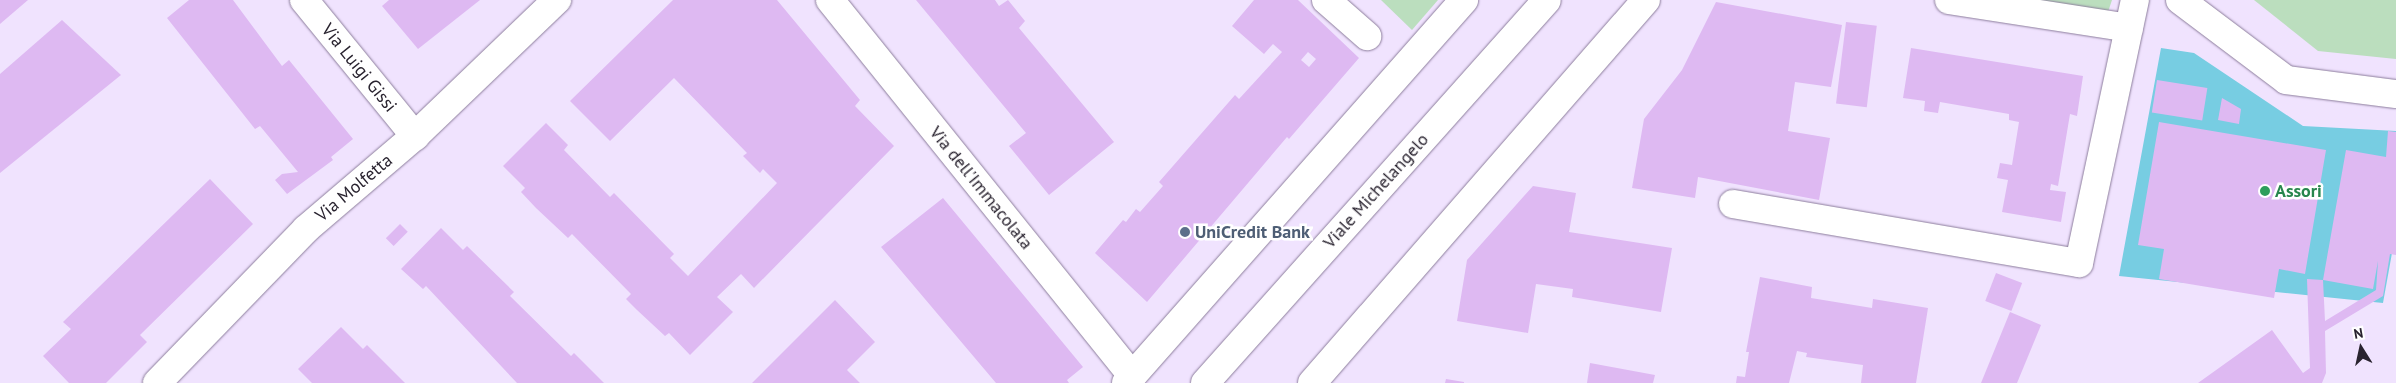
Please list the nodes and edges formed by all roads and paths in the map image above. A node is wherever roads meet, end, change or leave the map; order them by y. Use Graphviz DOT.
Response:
graph roads {
  1 [pos="304,0"];
  2 [pos="557,0"];
  3 [pos="830,0"];
  4 [pos="1326,0"];
  5 [pos="1464,0"];
  6 [pos="1547,0"];
  7 [pos="1646,0"];
  8 [pos="1949,0"];
  9 [pos="2135,0"];
  10 [pos="2180,0"];
  11 [pos="2129,28"];
  12 [pos="1367,36"];
  13 [pos="2396,94"];
  14 [pos="415,136"];
  15 [pos="1733,204"];
  16 [pos="1129,380"];
  17 [pos="156,383"];
  18 [pos="1205,383"];
  19 [pos="1312,383"];
  1 -- 14 [label="street, Via Luigi Gissi"];
  2 -- 14 [label="street, Via Molfetta"];
  3 -- 16 [label="street, Via dell'Immacolata"];
  4 -- 12 [label="street"];
  5 -- 16 [label="street"];
  6 -- 18 [label="street, Viale Michelangelo"];
  7 -- 19 [label="street"];
  8 -- 11 [label="street"];
  9 -- 11 [label="street"];
  10 -- 13 [label="street"];
  11 -- 15 [label="street"];
  14 -- 17 [label="street, Via Molfetta"];
}
